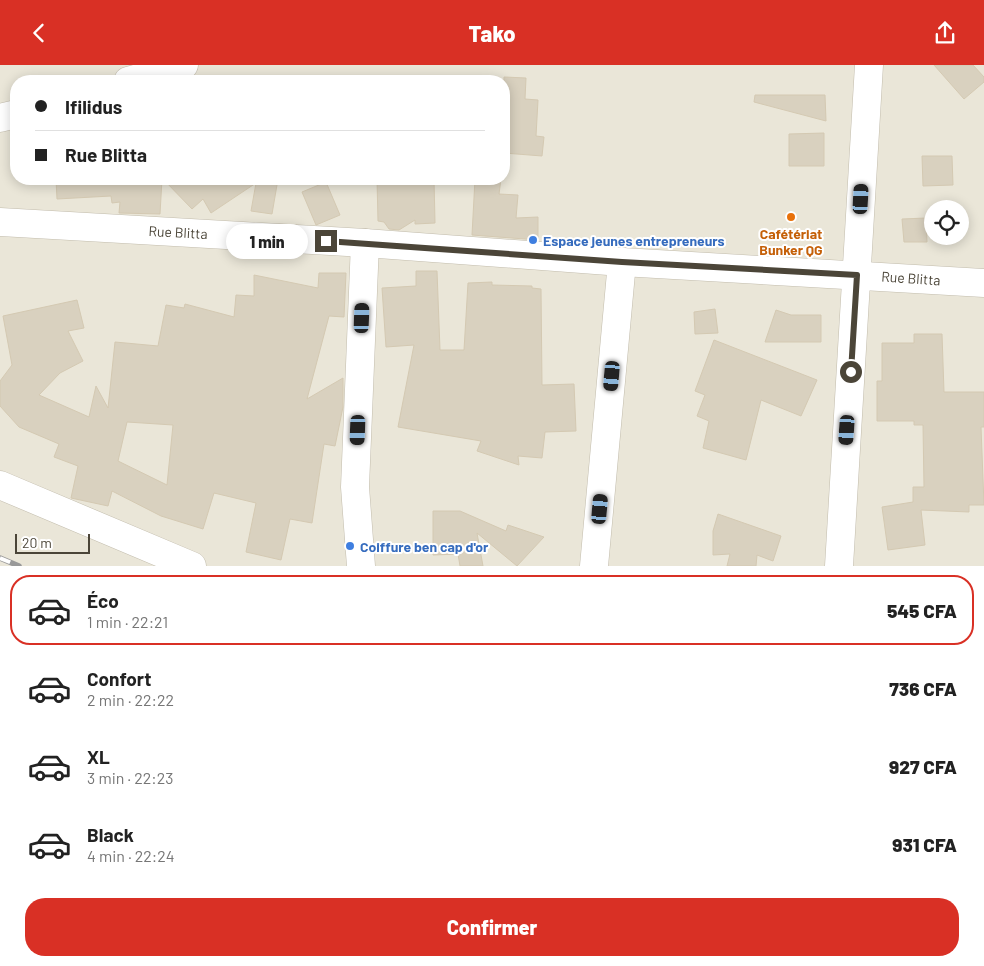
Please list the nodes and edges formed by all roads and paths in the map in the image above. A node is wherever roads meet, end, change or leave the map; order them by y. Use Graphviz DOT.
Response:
graph roads {
  1 [pos="184,65"];
  2 [pos="869,65"];
  3 [pos="149,75"];
  4 [pos="0,222"];
  5 [pos="365,243"];
  6 [pos="622,262"];
  7 [pos="857,275"];
  8 [pos="984,283"];
  9 [pos="0,485"];
  10 [pos="192,566"];
  11 [pos="360,566"];
  12 [pos="594,566"];
  13 [pos="839,566"];
  1 -- 3 [label="street"];
  2 -- 7 [label="street"];
  4 -- 5 [label="street, Rue Blitta"];
  5 -- 6 [label="street, Rue Blitta"];
  5 -- 11 [label="street"];
  6 -- 7 [label="street, Rue Blitta"];
  6 -- 12 [label="street"];
  7 -- 8 [label="street, Rue Blitta"];
  7 -- 13 [label="street"];
  9 -- 10 [label="street"];
}
